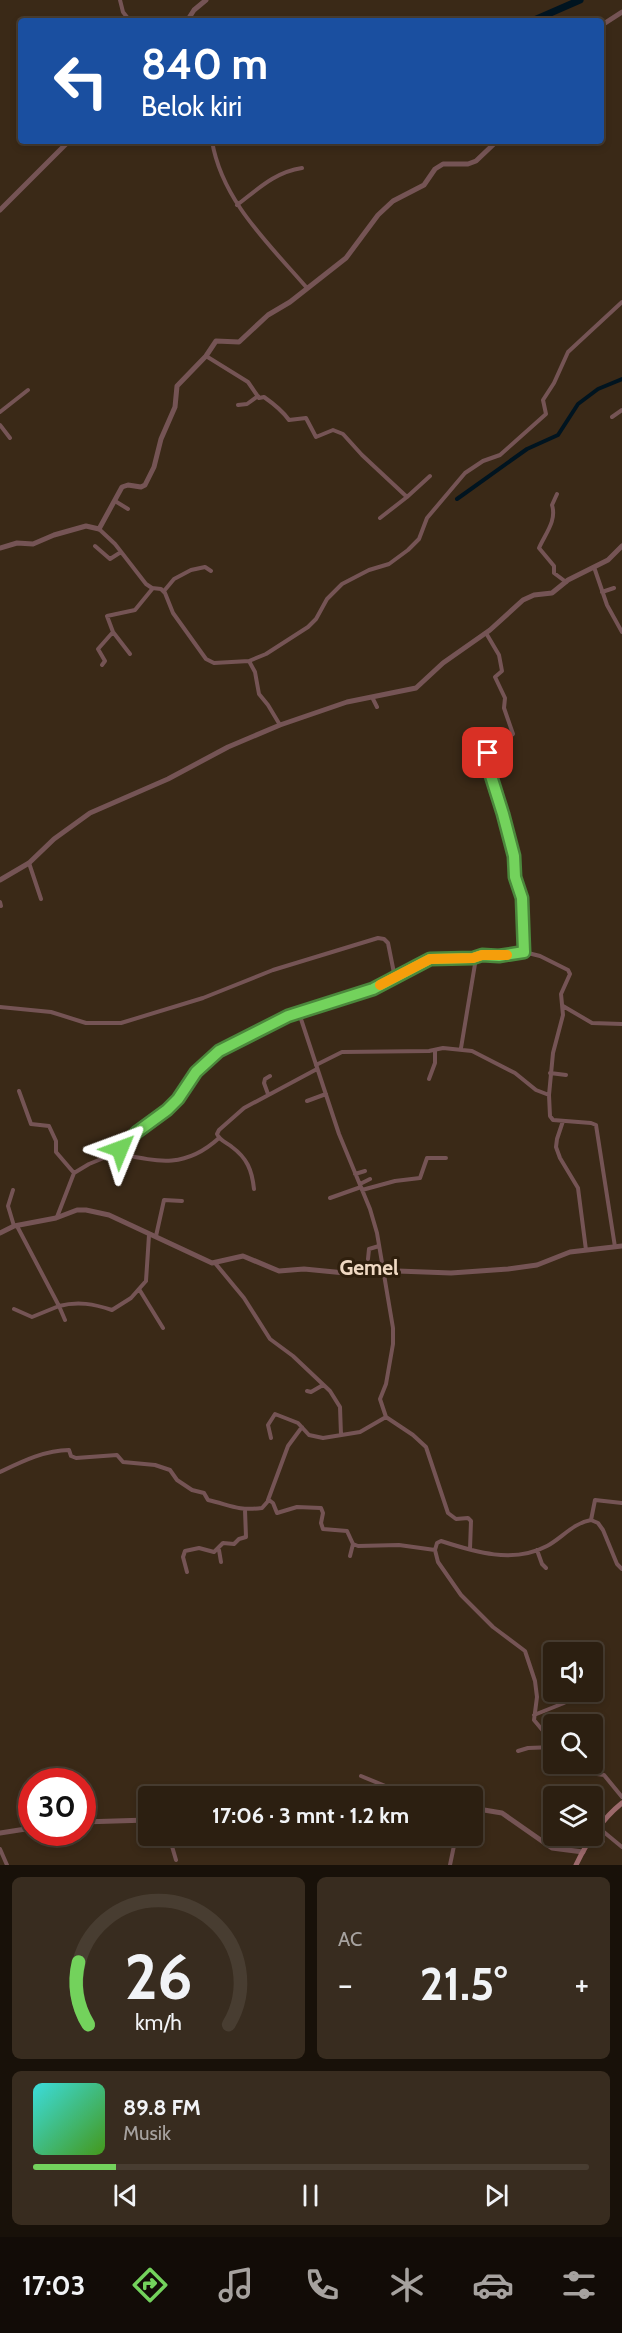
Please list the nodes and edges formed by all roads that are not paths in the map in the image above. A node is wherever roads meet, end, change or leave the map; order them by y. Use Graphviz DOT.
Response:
graph roads {
  1 [pos="120,0"];
  2 [pos="206,0"];
  3 [pos="622,12"];
  4 [pos="128,18"];
  5 [pos="189,18"];
  6 [pos="604,24"];
  7 [pos="66,144"];
  8 [pos="213,144"];
  9 [pos="494,144"];
  10 [pos="302,168"];
  11 [pos="237,205"];
  12 [pos="0,210"];
  13 [pos="307,288"];
  14 [pos="622,302"];
  15 [pos="206,356"];
  16 [pos="28,390"];
  17 [pos="258,396"];
  18 [pos="238,405"];
  19 [pos="622,410"];
  20 [pos="0,412"];
  21 [pos="612,417"];
  22 [pos="0,425"];
  23 [pos="10,438"];
  24 [pos="430,476"];
  25 [pos="557,494"];
  26 [pos="407,497"];
  27 [pos="115,501"];
  28 [pos="128,509"];
  29 [pos="380,518"];
  30 [pos="99,529"];
  31 [pos="95,546"];
  32 [pos="622,546"];
  33 [pos="0,548"];
  34 [pos="121,552"];
  35 [pos="594,567"];
  36 [pos="211,571"];
  37 [pos="566,582"];
  38 [pos="154,588"];
  39 [pos="614,588"];
  40 [pos="164,591"];
  41 [pos="602,592"];
  42 [pos="621,613"];
  43 [pos="613,617"];
  44 [pos="622,632"];
  45 [pos="113,633"];
  46 [pos="486,633"];
  47 [pos="130,654"];
  48 [pos="249,660"];
  49 [pos="102,665"];
  50 [pos="372,696"];
  51 [pos="377,707"];
  52 [pos="280,725"];
  53 [pos="29,863"];
  54 [pos="0,880"];
  55 [pos="41,899"];
  56 [pos="524,952"];
  57 [pos="476,958"];
  58 [pos="395,978"];
  59 [pos="563,1006"];
  60 [pos="0,1008"];
  61 [pos="299,1013"];
  62 [pos="622,1024"];
  63 [pos="461,1048"];
  64 [pos="435,1050"];
  65 [pos="317,1067"];
  66 [pos="550,1073"];
  67 [pos="566,1075"];
  68 [pos="270,1076"];
  69 [pos="429,1079"];
  70 [pos="19,1091"];
  71 [pos="268,1094"];
  72 [pos="326,1094"];
  73 [pos="549,1095"];
  74 [pos="307,1101"];
  75 [pos="564,1121"];
  76 [pos="219,1138"];
  77 [pos="116,1153"];
  78 [pos="446,1158"];
  79 [pos="365,1171"];
  80 [pos="74,1173"];
  81 [pos="355,1174"];
  82 [pos="370,1179"];
  83 [pos="361,1187"];
  84 [pos="254,1189"];
  85 [pos="13,1190"];
  86 [pos="330,1198"];
  87 [pos="182,1201"];
  88 [pos="57,1218"];
  89 [pos="15,1226"];
  90 [pos="0,1233"];
  91 [pos="153,1236"];
  92 [pos="379,1246"];
  93 [pos="619,1246"];
  94 [pos="586,1251"];
  95 [pos="368,1258"];
  96 [pos="215,1263"];
  97 [pos="383,1270"];
  98 [pos="139,1289"];
  99 [pos="59,1306"];
  100 [pos="14,1309"];
  101 [pos="65,1320"];
  102 [pos="163,1328"];
  103 [pos="323,1385"];
  104 [pos="307,1391"];
  105 [pos="386,1417"];
  106 [pos="302,1427"];
  107 [pos="341,1435"];
  108 [pos="271,1438"];
  109 [pos="0,1472"];
  110 [pos="268,1500"];
  111 [pos="622,1503"];
  112 [pos="245,1510"];
  113 [pos="591,1520"];
  114 [pos="353,1544"];
  115 [pos="470,1549"];
  116 [pos="219,1550"];
  117 [pos="435,1550"];
  118 [pos="537,1551"];
  119 [pos="350,1556"];
  120 [pos="221,1562"];
  121 [pos="546,1568"];
  122 [pos="622,1569"];
  123 [pos="187,1572"];
  124 [pos="564,1703"];
  125 [pos="534,1715"];
  126 [pos="543,1733"];
  127 [pos="543,1747"];
  128 [pos="518,1751"];
  129 [pos="596,1774"];
  130 [pos="362,1776"];
  131 [pos="386,1786"];
  132 [pos="622,1797"];
  133 [pos="622,1803"];
  134 [pos="483,1810"];
  135 [pos="138,1820"];
  136 [pos="96,1822"];
  137 [pos="603,1822"];
  138 [pos="18,1830"];
  139 [pos="0,1833"];
  140 [pos="603,1834"];
  141 [pos="172,1846"];
  142 [pos="454,1846"];
  143 [pos="587,1846"];
  144 [pos="622,1847"];
  145 [pos="0,1849"];
  146 [pos="583,1852"];
  147 [pos="176,1860"];
  148 [pos="7,1865"];
  149 [pos="450,1865"];
  150 [pos="576,1865"];
  1 -- 4 [label="street"];
  2 -- 5 [label="street"];
  3 -- 6 [label="street"];
  7 -- 12 [label="street"];
  8 -- 11 [label="street"];
  9 -- 13 [label="street"];
  10 -- 11 [label="street"];
  11 -- 13 [label="street"];
  13 -- 15 [label="street"];
  14 -- 48 [label="street"];
  15 -- 17 [label="street"];
  15 -- 27 [label="street"];
  16 -- 20 [label="street"];
  17 -- 18 [label="street"];
  17 -- 26 [label="street"];
  19 -- 21 [label="street"];
  22 -- 23 [label="street"];
  24 -- 26 [label="street"];
  25 -- 37 [label="street"];
  26 -- 29 [label="street"];
  27 -- 28 [label="street"];
  27 -- 30 [label="street"];
  30 -- 33 [label="street"];
  30 -- 34 [label="street"];
  31 -- 34 [label="street"];
  32 -- 35 [label="street"];
  34 -- 38 [label="street"];
  35 -- 37 [label="street"];
  35 -- 41 [label="street"];
  36 -- 40 [label="street"];
  37 -- 46 [label="street"];
  38 -- 40 [label="street"];
  38 -- 45 [label="street"];
  39 -- 41 [label="street"];
  40 -- 48 [label="street"];
  41 -- 43 [label="street"];
  42 -- 43 [label="street"];
  43 -- 44 [label="street"];
  45 -- 47 [label="street"];
  45 -- 49 [label="street"];
  46 -- 50 [label="street"];
  46 -- 56 [label="street"];
  48 -- 52 [label="street"];
  50 -- 51 [label="street"];
  50 -- 52 [label="street"];
  52 -- 53 [label="street"];
  53 -- 54 [label="street"];
  53 -- 55 [label="street"];
  56 -- 57 [label="street"];
  56 -- 59 [label="street"];
  57 -- 58 [label="street"];
  57 -- 63 [label="street"];
  58 -- 60 [label="street"];
  58 -- 61 [label="street"];
  59 -- 62 [label="street"];
  59 -- 66 [label="street"];
  61 -- 65 [label="street"];
  61 -- 77 [label="street"];
  63 -- 64 [label="street"];
  63 -- 73 [label="street"];
  64 -- 65 [label="street"];
  64 -- 69 [label="street"];
  65 -- 71 [label="street"];
  65 -- 72 [label="street"];
  66 -- 67 [label="street"];
  66 -- 73 [label="street"];
  68 -- 71 [label="street"];
  70 -- 80 [label="street"];
  71 -- 76 [label="street"];
  72 -- 74 [label="street"];
  72 -- 81 [label="street"];
  73 -- 75 [label="street"];
  75 -- 93 [label="street"];
  75 -- 94 [label="street"];
  76 -- 77 [label="street"];
  76 -- 84 [label="street"];
  77 -- 80 [label="street"];
  78 -- 83 [label="street"];
  79 -- 81 [label="street"];
  80 -- 88 [label="street"];
  81 -- 83 [label="street"];
  82 -- 83 [label="street"];
  83 -- 86 [label="street"];
  83 -- 92 [label="street"];
  85 -- 89 [label="street"];
  87 -- 91 [label="street"];
  88 -- 89 [label="street"];
  88 -- 91 [label="street"];
  89 -- 90 [label="street"];
  89 -- 99 [label="street"];
  91 -- 96 [label="street"];
  91 -- 98 [label="street"];
  92 -- 95 [label="street"];
  92 -- 97 [label="street"];
  93 -- 94 [label="street"];
  94 -- 97 [label="street"];
  96 -- 97 [label="street"];
  96 -- 103 [label="street"];
  97 -- 105 [label="street"];
  98 -- 99 [label="street"];
  98 -- 102 [label="street"];
  99 -- 100 [label="street"];
  99 -- 101 [label="street"];
  103 -- 104 [label="street"];
  103 -- 107 [label="street"];
  105 -- 107 [label="street"];
  105 -- 115 [label="street"];
  106 -- 107 [label="street"];
  106 -- 108 [label="street"];
  106 -- 110 [label="street"];
  109 -- 112 [label="street"];
  110 -- 112 [label="street"];
  110 -- 114 [label="street"];
  111 -- 113 [label="street"];
  112 -- 116 [label="street"];
  113 -- 118 [label="street"];
  113 -- 122 [label="street"];
  114 -- 117 [label="street"];
  114 -- 119 [label="street"];
  115 -- 117 [label="street"];
  115 -- 118 [label="street"];
  116 -- 120 [label="street"];
  116 -- 123 [label="street"];
  117 -- 125 [label="street"];
  118 -- 121 [label="street"];
  124 -- 125 [label="street"];
  125 -- 126 [label="street"];
  127 -- 128 [label="street"];
  129 -- 132 [label="street"];
  130 -- 131 [label="street"];
  133 -- 137 [label="main road"];
  134 -- 146 [label="street"];
  135 -- 136 [label="street"];
  138 -- 139 [label="street"];
  140 -- 144 [label="street"];
  141 -- 147 [label="street"];
  142 -- 149 [label="street"];
  143 -- 146 [label="main road"];
  145 -- 148 [label="street"];
  146 -- 150 [label="main road"];
}
